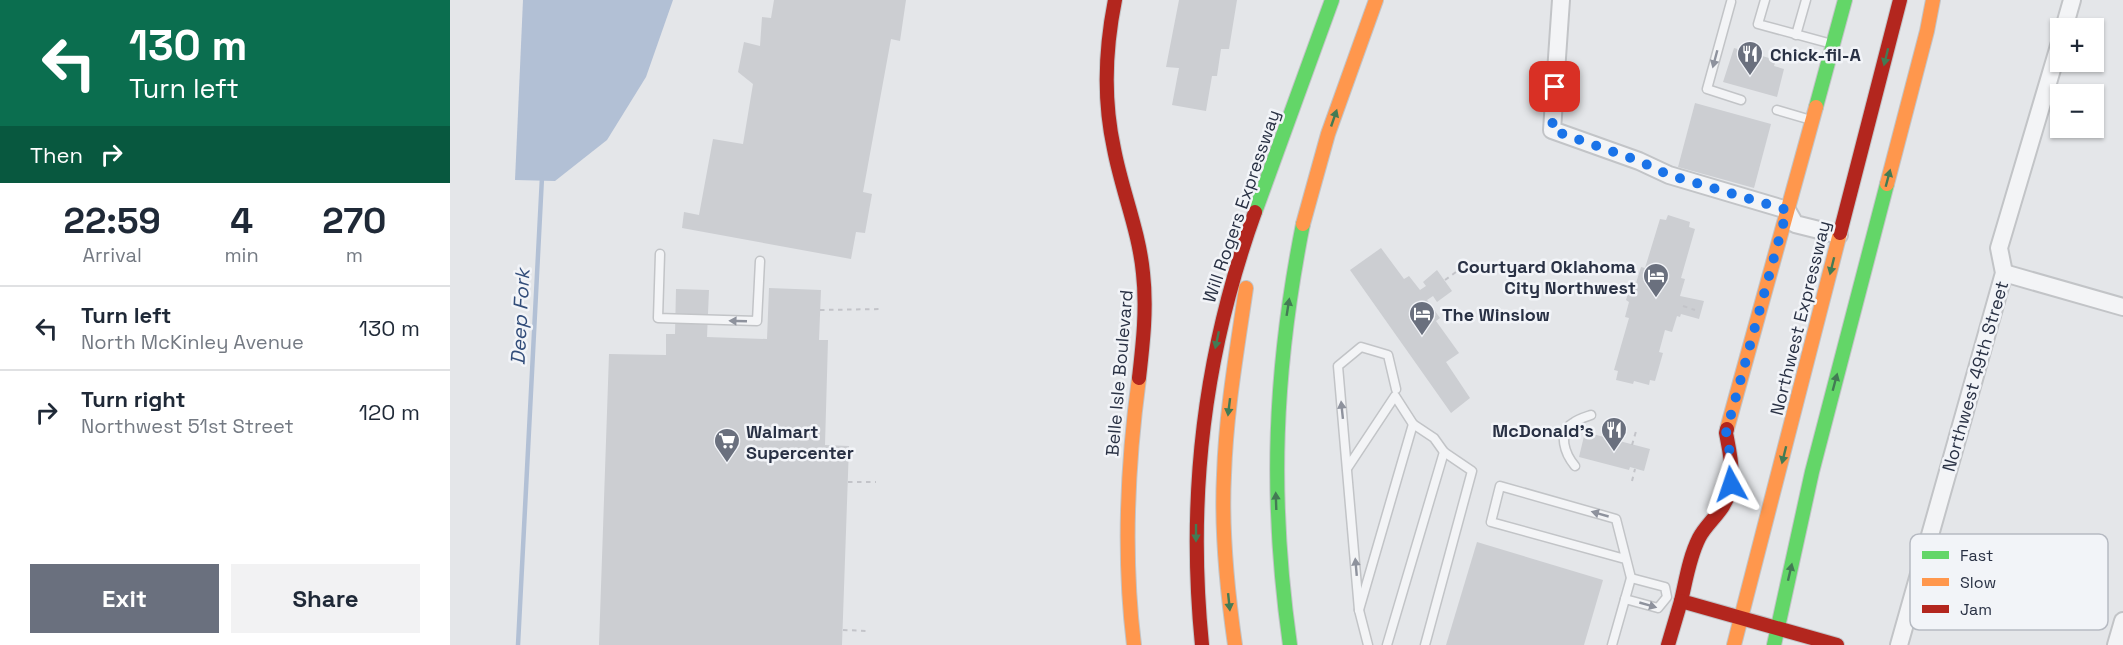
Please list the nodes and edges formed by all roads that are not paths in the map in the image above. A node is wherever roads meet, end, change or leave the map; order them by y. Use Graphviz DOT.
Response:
graph roads {
  1 [pos="1115,0"];
  2 [pos="1332,0"];
  3 [pos="1376,0"];
  4 [pos="1561,0"];
  5 [pos="1765,0"];
  6 [pos="1806,0"];
  7 [pos="1845,0"];
  8 [pos="1900,0"];
  9 [pos="1933,0"];
  10 [pos="1946,0"];
  11 [pos="2073,0"];
  12 [pos="1731,2"];
  13 [pos="2067,18"];
  14 [pos="1927,31"];
  15 [pos="1796,34"];
  16 [pos="1833,45"];
  17 [pos="2051,72"];
  18 [pos="1741,100"];
  19 [pos="1777,110"];
  20 [pos="1811,120"];
  21 [pos="1258,203"];
  22 [pos="1787,210"];
  23 [pos="1839,236"];
  24 [pos="660,254"];
  25 [pos="760,261"];
  26 [pos="2004,273"];
  27 [pos="2123,307"];
  28 [pos="1396,389"];
  29 [pos="1591,415"];
  30 [pos="1413,424"];
  31 [pos="1444,452"];
  32 [pos="1575,466"];
  33 [pos="1347,468"];
  34 [pos="1930,534"];
  35 [pos="1625,559"];
  36 [pos="1279,560"];
  37 [pos="1631,578"];
  38 [pos="1624,599"];
  39 [pos="1674,599"];
  40 [pos="1910,606"];
  41 [pos="1359,610"];
  42 [pos="1741,618"];
  43 [pos="2123,621"];
  44 [pos="1777,629"];
  45 [pos="1830,644"];
  46 [pos="1134,645"];
  47 [pos="1202,645"];
  48 [pos="1235,645"];
  49 [pos="1290,645"];
  50 [pos="1303,645"];
  51 [pos="1368,645"];
  52 [pos="1387,645"];
  53 [pos="1425,645"];
  54 [pos="1611,645"];
  55 [pos="1668,645"];
  56 [pos="1734,645"];
  57 [pos="1774,645"];
  58 [pos="1899,645"];
  59 [pos="2116,645"];
  1 -- 46 [label="main road, Belle Isle Boulevard"];
  2 -- 21 [label="main road, Will Rogers Expressway"];
  36 -- 3 [label="main road, one-way"];
  4 -- 22 [label="street"];
  5 -- 15 [label="lane"];
  6 -- 15 [label="lane"];
  7 -- 16 [label="main road"];
  8 -- 23 [label="main road, Northwest Expressway, one-way"];
  9 -- 14 [label="main road"];
  10 -- 14 [label="main road"];
  11 -- 13 [label="street"];
  12 -- 18 [label="lane, one-way"];
  44 -- 14 [label="main road, one-way"];
  15 -- 16 [label="lane"];
  16 -- 20 [label="main road"];
  17 -- 26 [label="street, Northwest 49th Street"];
  19 -- 20 [label="lane"];
  20 -- 22 [label="main road"];
  21 -- 47 [label="main road, Will Rogers Expressway, one-way"];
  21 -- 48 [label="main road, one-way"];
  22 -- 23 [label="street"];
  22 -- 39 [label="main road"];
  23 -- 42 [label="main road, Northwest Expressway, one-way"];
  25 -- 24 [label="lane, one-way"];
  26 -- 27 [label="street"];
  26 -- 34 [label="street, Northwest 49th Street"];
  33 -- 28 [label="lane, one-way"];
  29 -- 32 [label="lane"];
  30 -- 31 [label="lane"];
  30 -- 33 [label="lane"];
  30 -- 41 [label="lane"];
  31 -- 52 [label="lane"];
  31 -- 53 [label="lane"];
  41 -- 33 [label="lane, one-way"];
  35 -- 35 [label="lane, one-way"];
  35 -- 37 [label="lane"];
  36 -- 49 [label="main road"];
  36 -- 50 [label="main road"];
  37 -- 38 [label="lane"];
  37 -- 39 [label="lane"];
  38 -- 39 [label="lane, one-way"];
  38 -- 54 [label="lane"];
  39 -- 42 [label="main road"];
  39 -- 55 [label="main road"];
  40 -- 58 [label="street, Northwest 49th Street"];
  41 -- 51 [label="lane"];
  42 -- 44 [label="main road"];
  42 -- 56 [label="main road, Northwest Expressway"];
  43 -- 59 [label="street"];
  44 -- 45 [label="main road"];
  44 -- 57 [label="main road"];
}
